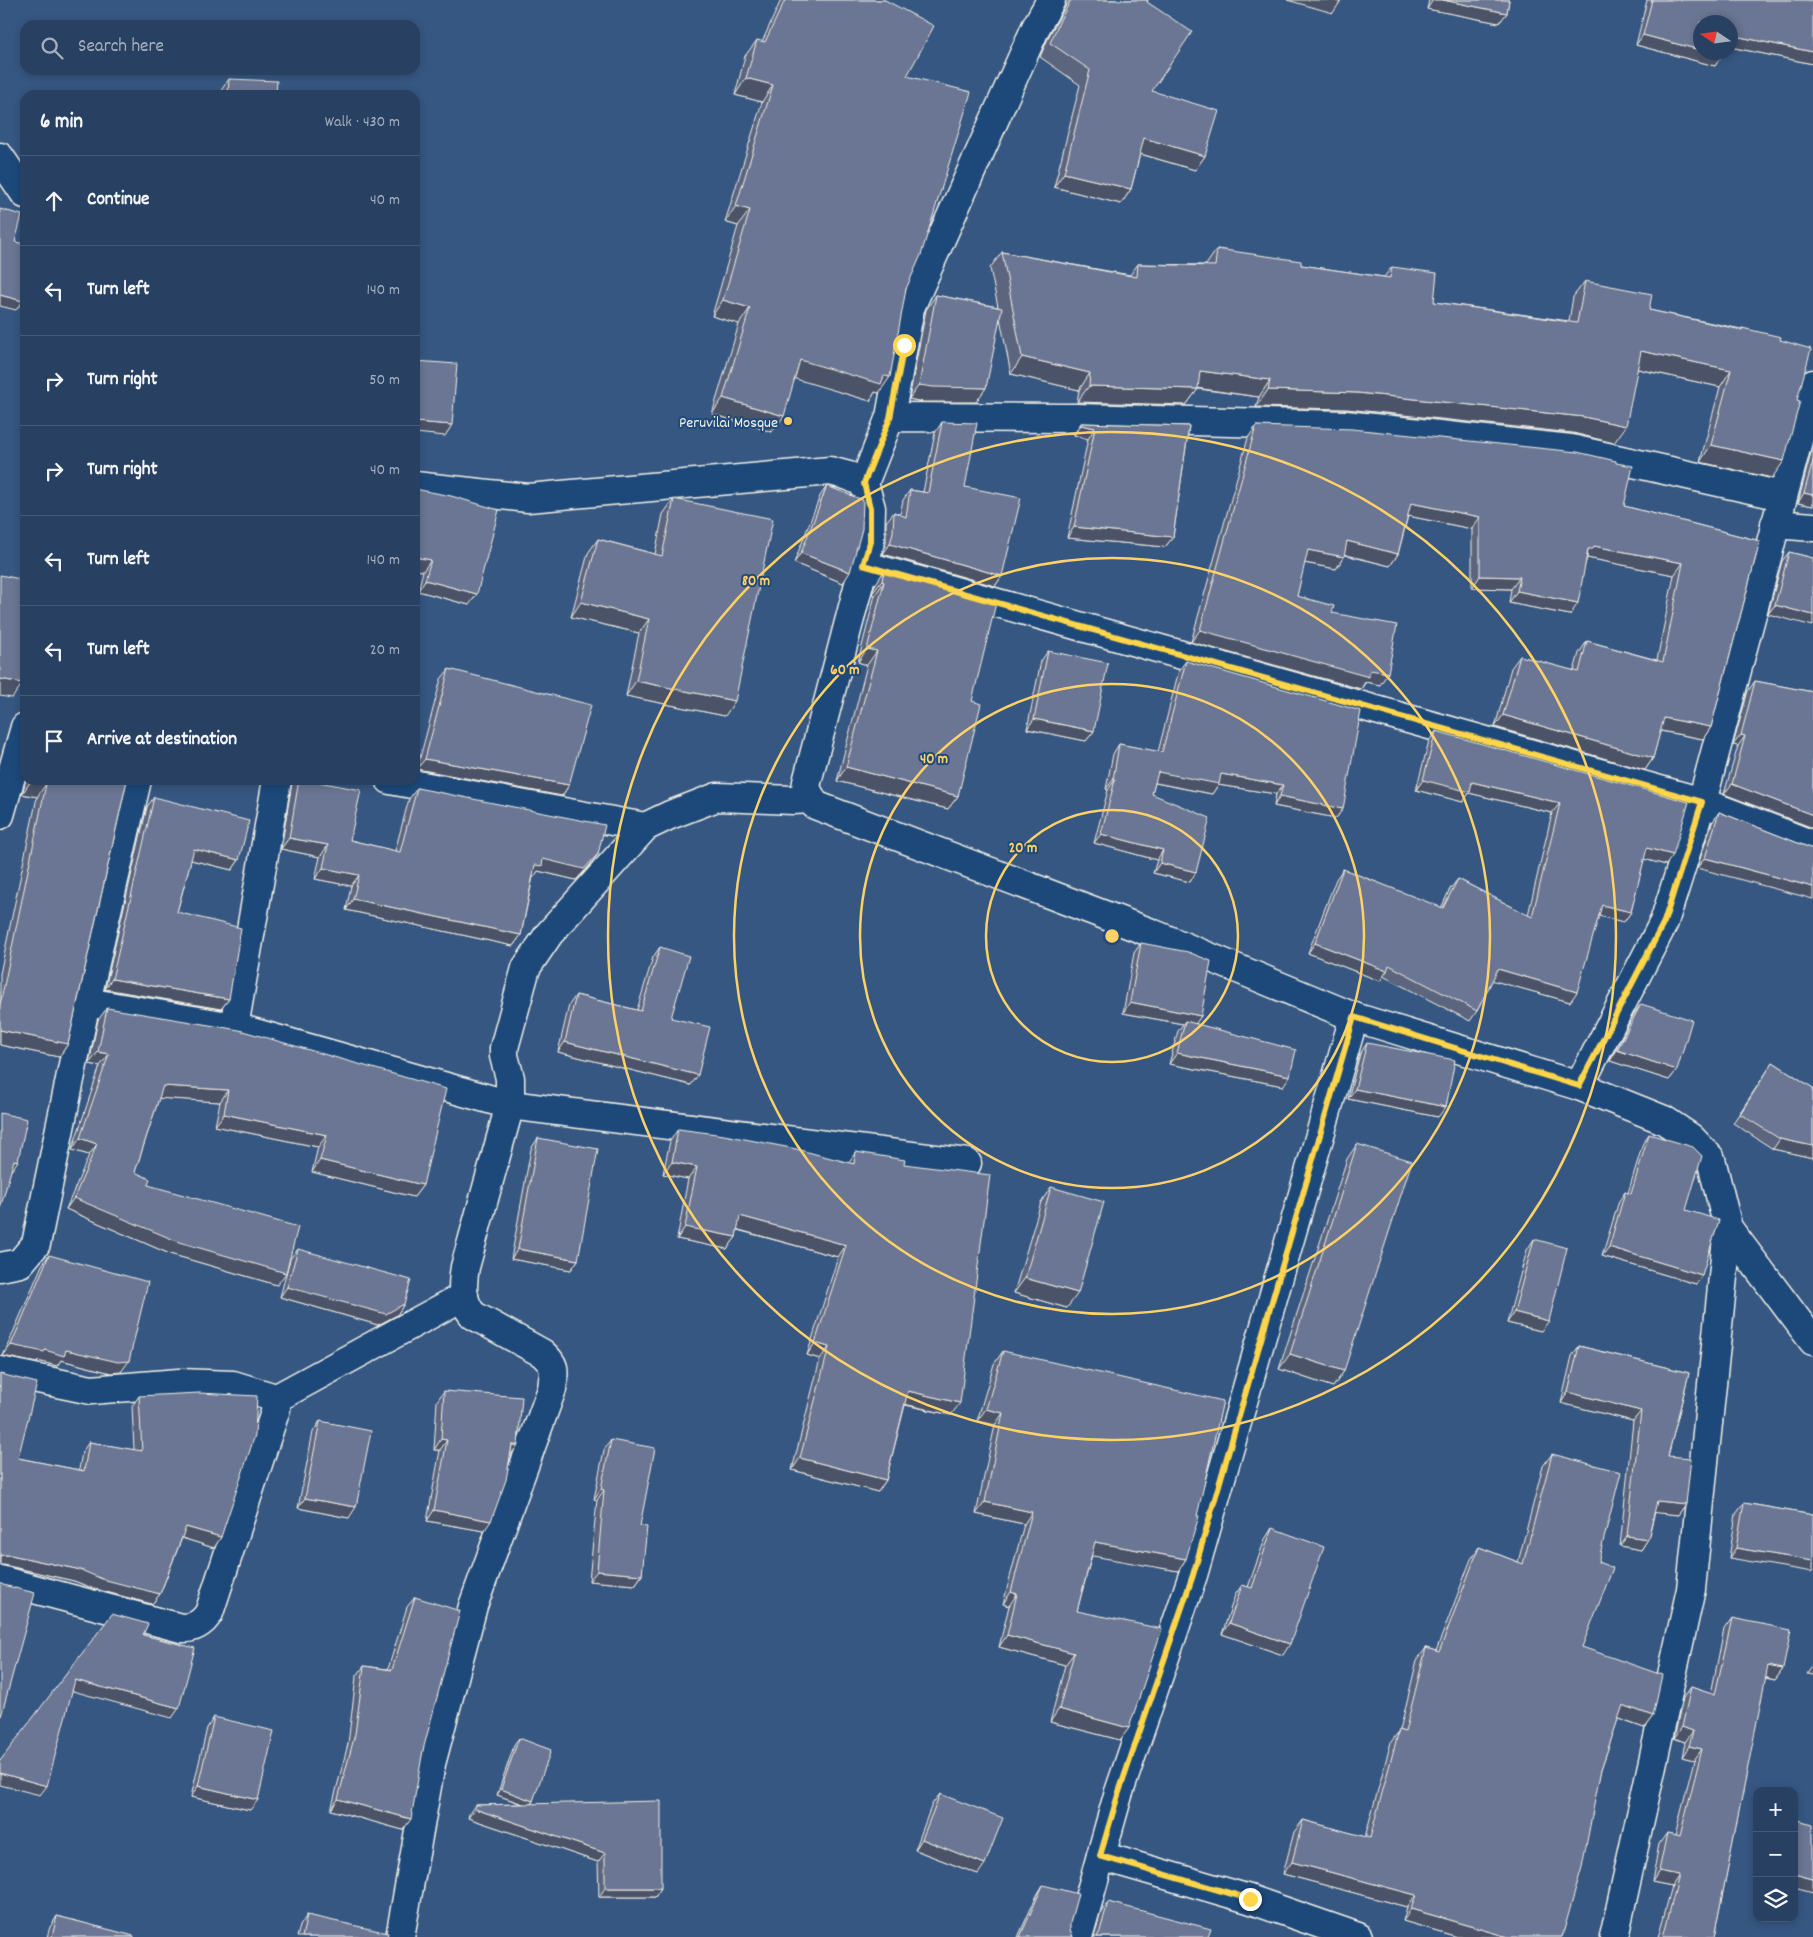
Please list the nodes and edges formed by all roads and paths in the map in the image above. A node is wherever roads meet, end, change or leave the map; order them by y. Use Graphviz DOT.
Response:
graph roads {
  1 [pos="1051,0"];
  2 [pos="0,157"];
  3 [pos="20,187"];
  4 [pos="1813,384"];
  5 [pos="890,418"];
  6 [pos="864,483"];
  7 [pos="420,487"];
  8 [pos="1782,496"];
  9 [pos="1775,524"];
  10 [pos="1813,527"];
  11 [pos="863,565"];
  12 [pos="20,744"];
  13 [pos="136,785"];
  14 [pos="276,785"];
  15 [pos="417,785"];
  16 [pos="811,799"];
  17 [pos="1702,802"];
  18 [pos="0,815"];
  19 [pos="645,827"];
  20 [pos="1813,845"];
  21 [pos="86,1002"];
  22 [pos="1354,1017"];
  23 [pos="234,1027"];
  24 [pos="1579,1086"];
  25 [pos="510,1106"];
  26 [pos="967,1163"];
  27 [pos="1728,1228"];
  28 [pos="0,1267"];
  29 [pos="464,1296"];
  30 [pos="1813,1341"];
  31 [pos="0,1371"];
  32 [pos="273,1400"];
  33 [pos="0,1580"];
  34 [pos="1100,1856"];
  35 [pos="400,1937"];
  36 [pos="1078,1937"];
  37 [pos="1358,1937"];
  38 [pos="1614,1937"];
  1 -- 5 [label="street"];
  2 -- 3 [label="street"];
  4 -- 8 [label="street"];
  5 -- 6 [label="street"];
  5 -- 8 [label="street"];
  6 -- 7 [label="street"];
  6 -- 11 [label="street"];
  8 -- 9 [label="street"];
  9 -- 10 [label="street"];
  9 -- 17 [label="street"];
  11 -- 16 [label="street"];
  11 -- 17 [label="street"];
  12 -- 18 [label="street"];
  13 -- 21 [label="street"];
  14 -- 23 [label="street"];
  15 -- 19 [label="street"];
  16 -- 19 [label="street"];
  16 -- 22 [label="street"];
  17 -- 20 [label="street"];
  17 -- 24 [label="street"];
  19 -- 25 [label="street"];
  21 -- 23 [label="street"];
  21 -- 28 [label="street"];
  22 -- 24 [label="street"];
  22 -- 34 [label="street"];
  23 -- 25 [label="street"];
  24 -- 27 [label="street"];
  25 -- 26 [label="street"];
  25 -- 29 [label="street"];
  27 -- 30 [label="street"];
  27 -- 38 [label="street"];
  29 -- 32 [label="street"];
  29 -- 35 [label="street"];
  31 -- 32 [label="street"];
  32 -- 33 [label="street"];
  34 -- 36 [label="street"];
  34 -- 37 [label="street"];
}
